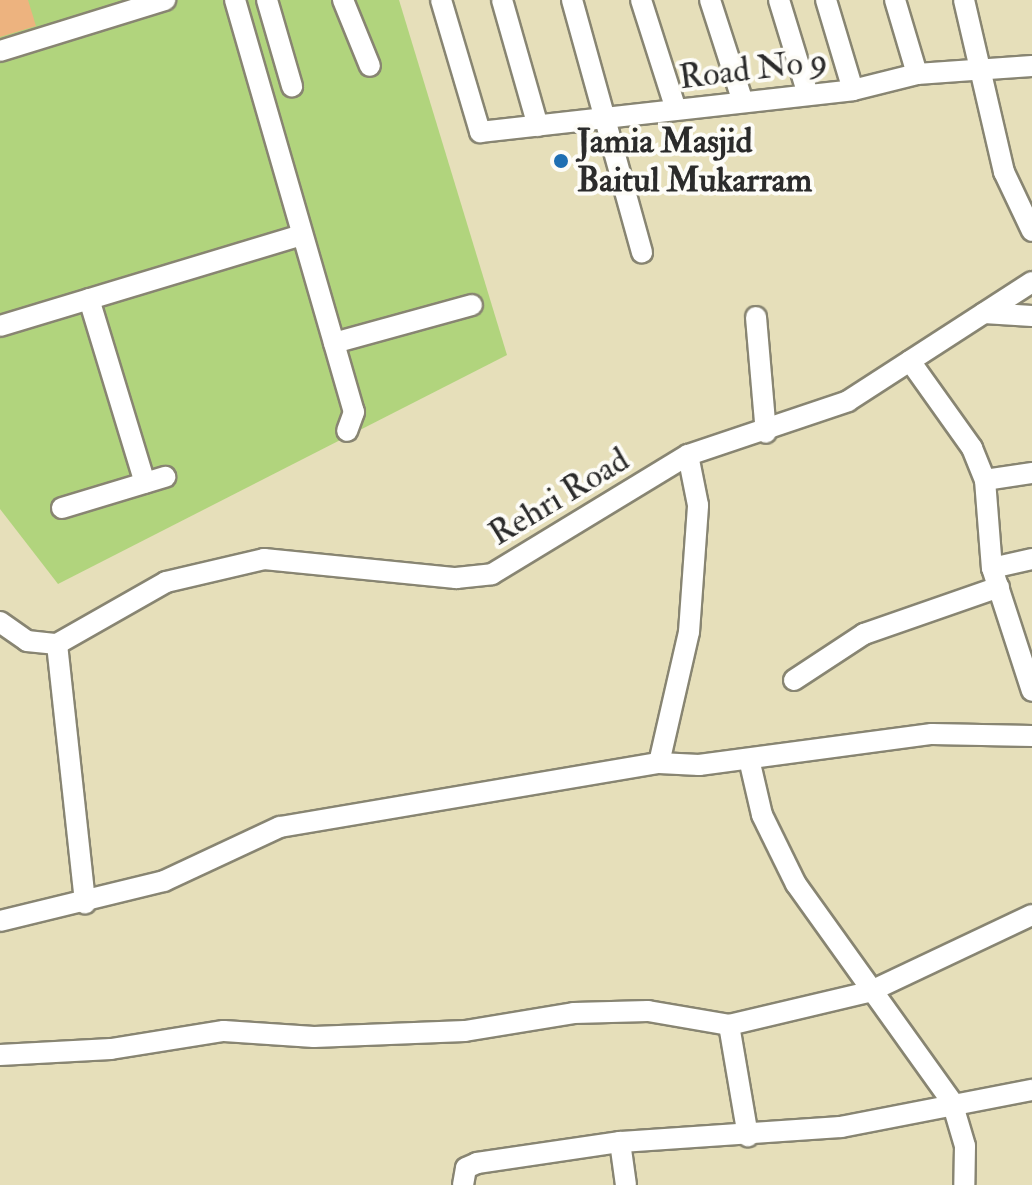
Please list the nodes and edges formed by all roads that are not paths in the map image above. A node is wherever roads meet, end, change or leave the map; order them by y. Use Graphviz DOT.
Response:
graph roads {
  1 [pos="165,0"];
  2 [pos="235,0"];
  3 [pos="267,0"];
  4 [pos="343,0"];
  5 [pos="441,0"];
  6 [pos="502,0"];
  7 [pos="572,0"];
  8 [pos="641,0"];
  9 [pos="710,0"];
  10 [pos="779,0"];
  11 [pos="826,0"];
  12 [pos="895,0"];
  13 [pos="964,0"];
  14 [pos="106,9"];
  15 [pos="0,51"];
  16 [pos="370,66"];
  17 [pos="1032,66"];
  18 [pos="983,69"];
  19 [pos="917,74"];
  20 [pos="292,86"];
  21 [pos="853,90"];
  22 [pos="808,95"];
  23 [pos="743,102"];
  24 [pos="676,110"];
  25 [pos="605,118"];
  26 [pos="538,126"];
  27 [pos="1032,231"];
  28 [pos="302,235"];
  29 [pos="642,252"];
  30 [pos="1032,282"];
  31 [pos="89,299"];
  32 [pos="472,305"];
  33 [pos="984,313"];
  34 [pos="1032,316"];
  35 [pos="756,317"];
  36 [pos="0,326"];
  37 [pos="334,343"];
  38 [pos="910,361"];
  39 [pos="347,431"];
  40 [pos="766,433"];
  41 [pos="688,455"];
  42 [pos="1032,473"];
  43 [pos="985,480"];
  44 [pos="62,508"];
  45 [pos="1032,559"];
  46 [pos="995,578"];
  47 [pos="0,622"];
  48 [pos="57,644"];
  49 [pos="794,680"];
  50 [pos="1032,691"];
  51 [pos="1032,736"];
  52 [pos="749,759"];
  53 [pos="659,763"];
  54 [pos="85,903"];
  55 [pos="1032,915"];
  56 [pos="0,921"];
  57 [pos="869,992"];
  58 [pos="729,1025"];
  59 [pos="0,1055"];
  60 [pos="1032,1090"];
  61 [pos="952,1102"];
  62 [pos="748,1136"];
  63 [pos="620,1142"];
  64 [pos="463,1185"];
  65 [pos="626,1185"];
  66 [pos="964,1185"];
  1 -- 14 [label="street"];
  2 -- 28 [label="street"];
  3 -- 20 [label="street"];
  4 -- 16 [label="street"];
  5 -- 26 [label="street, Road No 9"];
  6 -- 26 [label="street"];
  7 -- 25 [label="street"];
  8 -- 24 [label="street"];
  9 -- 23 [label="street"];
  10 -- 22 [label="street"];
  11 -- 21 [label="street"];
  12 -- 19 [label="street"];
  13 -- 18 [label="street"];
  14 -- 15 [label="street"];
  17 -- 18 [label="street, Road No 9"];
  18 -- 19 [label="street, Road No 9"];
  18 -- 27 [label="street"];
  19 -- 21 [label="street, Road No 9"];
  21 -- 22 [label="street, Road No 9"];
  22 -- 23 [label="street, Road No 9"];
  23 -- 24 [label="street, Road No 9"];
  24 -- 25 [label="street, Road No 9"];
  25 -- 26 [label="street, Road No 9"];
  25 -- 29 [label="street"];
  28 -- 31 [label="street"];
  28 -- 37 [label="street"];
  30 -- 33 [label="street, Rehri Road"];
  31 -- 36 [label="street"];
  31 -- 44 [label="street"];
  32 -- 37 [label="street"];
  33 -- 34 [label="street"];
  33 -- 38 [label="street, Rehri Road"];
  35 -- 40 [label="street"];
  37 -- 39 [label="street"];
  38 -- 40 [label="street, Rehri Road"];
  38 -- 43 [label="street"];
  40 -- 41 [label="street, Rehri Road"];
  41 -- 48 [label="street, Rehri Road"];
  41 -- 53 [label="street"];
  42 -- 43 [label="street"];
  43 -- 46 [label="street"];
  45 -- 46 [label="street"];
  46 -- 49 [label="street"];
  46 -- 50 [label="street"];
  47 -- 48 [label="street"];
  48 -- 54 [label="street"];
  51 -- 52 [label="street"];
  52 -- 53 [label="street"];
  52 -- 57 [label="street"];
  53 -- 54 [label="street"];
  54 -- 56 [label="street"];
  55 -- 57 [label="street"];
  57 -- 58 [label="street"];
  57 -- 61 [label="street"];
  58 -- 59 [label="street"];
  58 -- 62 [label="street"];
  60 -- 61 [label="street"];
  61 -- 62 [label="street"];
  61 -- 66 [label="street"];
  62 -- 63 [label="street"];
  63 -- 64 [label="street"];
  63 -- 65 [label="street"];
}
